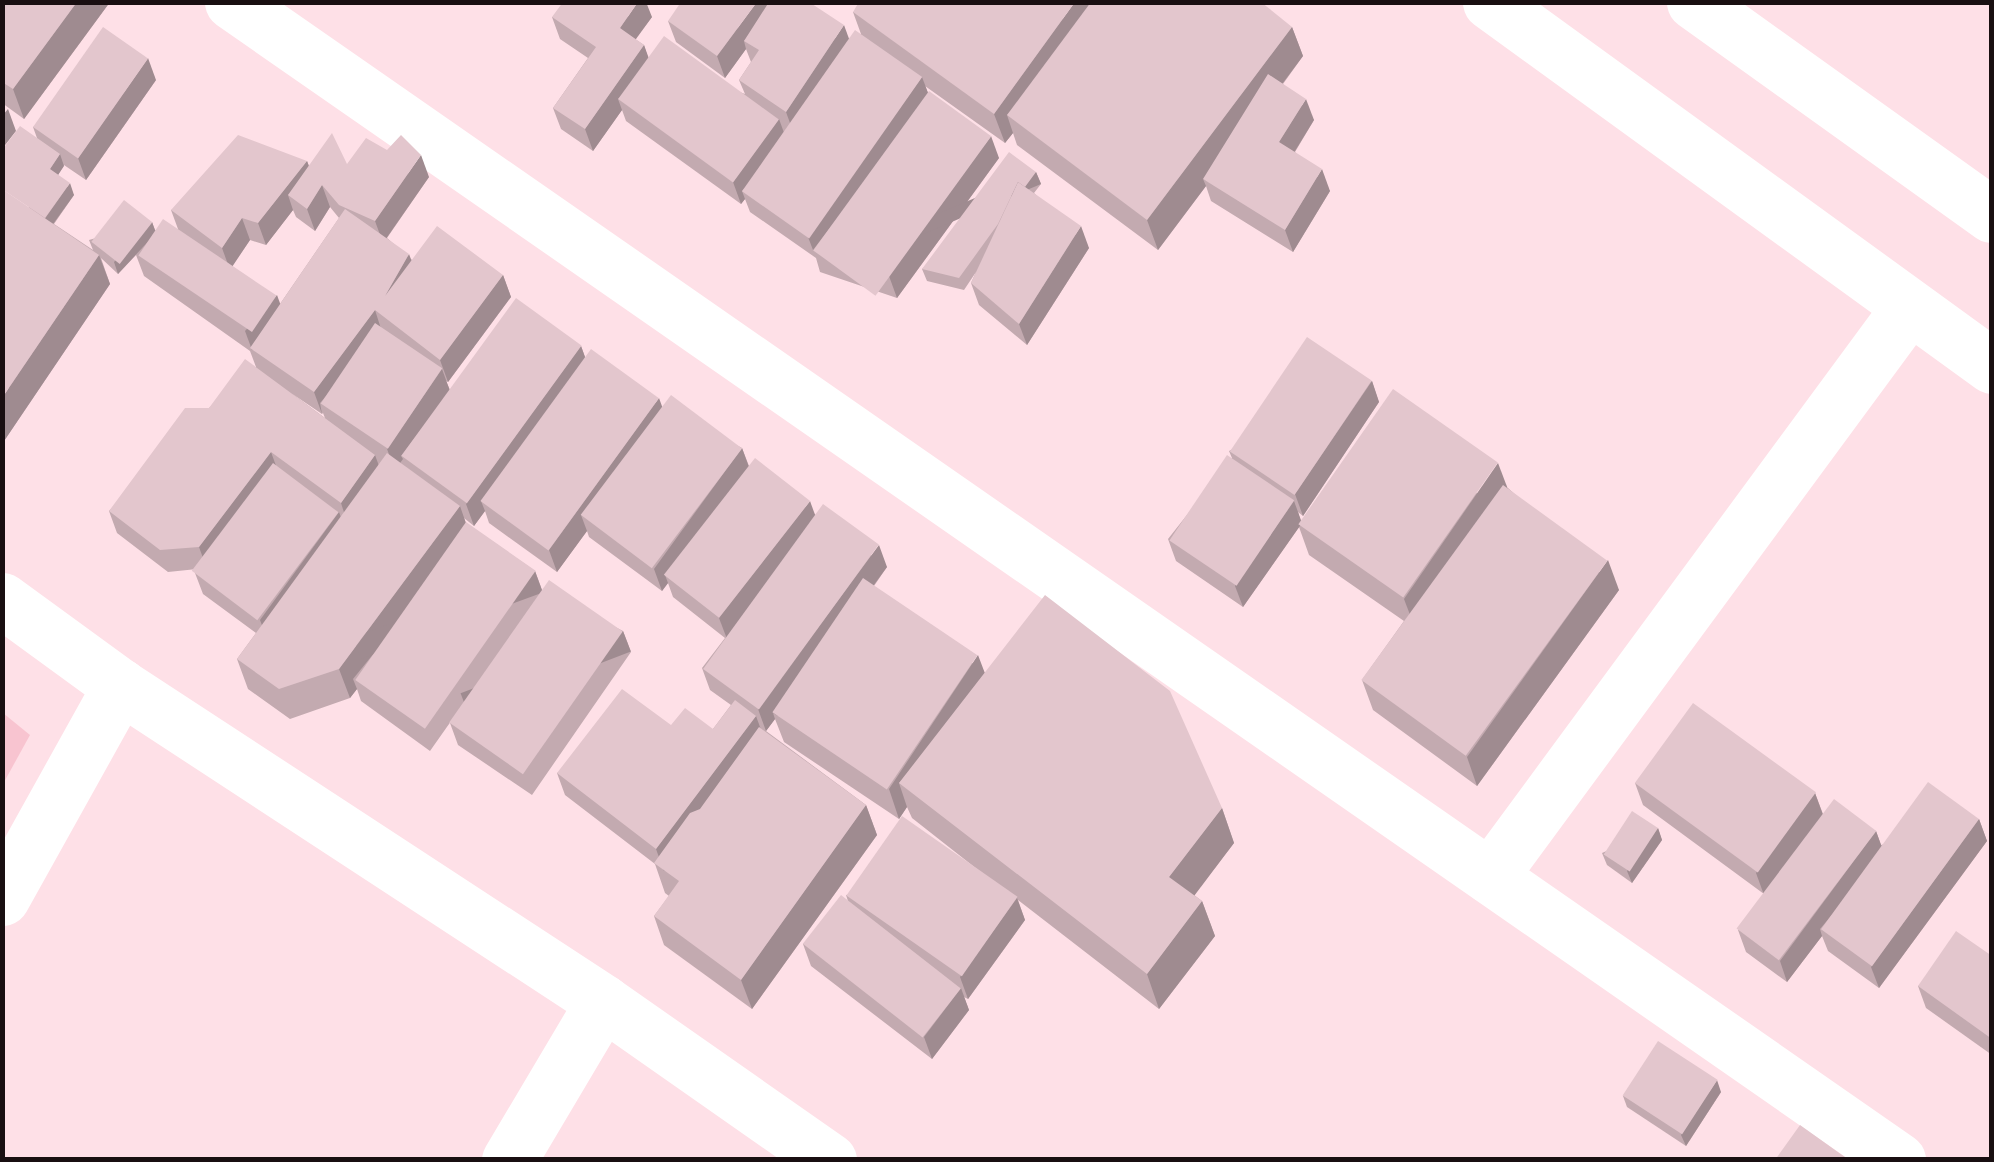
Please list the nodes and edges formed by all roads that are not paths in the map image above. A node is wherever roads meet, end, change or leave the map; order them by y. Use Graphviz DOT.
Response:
graph roads {
  1 [pos="232,2"];
  2 [pos="1490,2"];
  3 [pos="1711,8"];
  4 [pos="1992,215"];
  5 [pos="1909,307"];
  6 [pos="1992,366"];
  7 [pos="2,600"];
  8 [pos="120,686"];
  9 [pos="1490,876"];
  10 [pos="2,898"];
  11 [pos="603,1002"];
  12 [pos="509,1160"];
  13 [pos="829,1160"];
  14 [pos="1898,1160"];
  1 -- 9 [label="street"];
  2 -- 5 [label="street"];
  3 -- 4 [label="street"];
  5 -- 6 [label="street"];
  5 -- 9 [label="street"];
  7 -- 8 [label="street"];
  8 -- 10 [label="street"];
  8 -- 11 [label="street"];
  9 -- 14 [label="street"];
  11 -- 12 [label="street"];
  11 -- 13 [label="street"];
}
